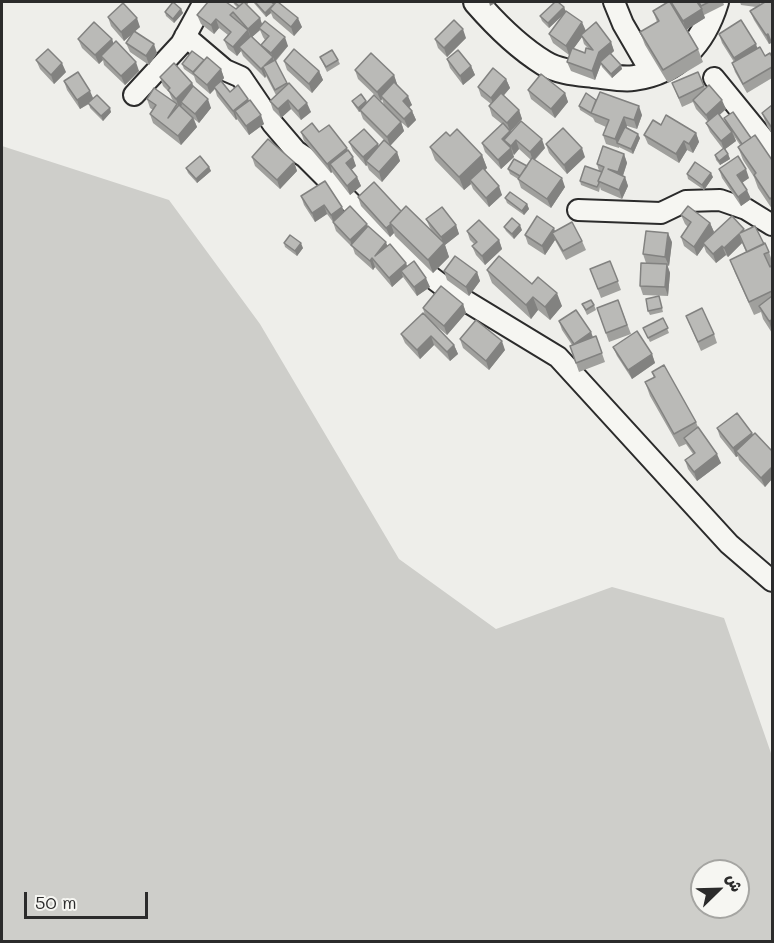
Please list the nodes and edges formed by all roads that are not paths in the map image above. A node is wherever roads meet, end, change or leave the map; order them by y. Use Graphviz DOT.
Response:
graph roads {
  1 [pos="204,2"];
  2 [pos="476,2"];
  3 [pos="614,2"];
  4 [pos="716,2"];
  5 [pos="185,36"];
  6 [pos="652,74"];
  7 [pos="714,78"];
  8 [pos="134,95"];
  9 [pos="772,149"];
  10 [pos="578,210"];
  11 [pos="772,225"];
  12 [pos="772,581"];
  1 -- 5 [label="street"];
  2 -- 6 [label="street"];
  3 -- 6 [label="street"];
  4 -- 6 [label="street"];
  5 -- 8 [label="street"];
  5 -- 12 [label="street"];
  7 -- 9 [label="street"];
  10 -- 11 [label="street"];
}
